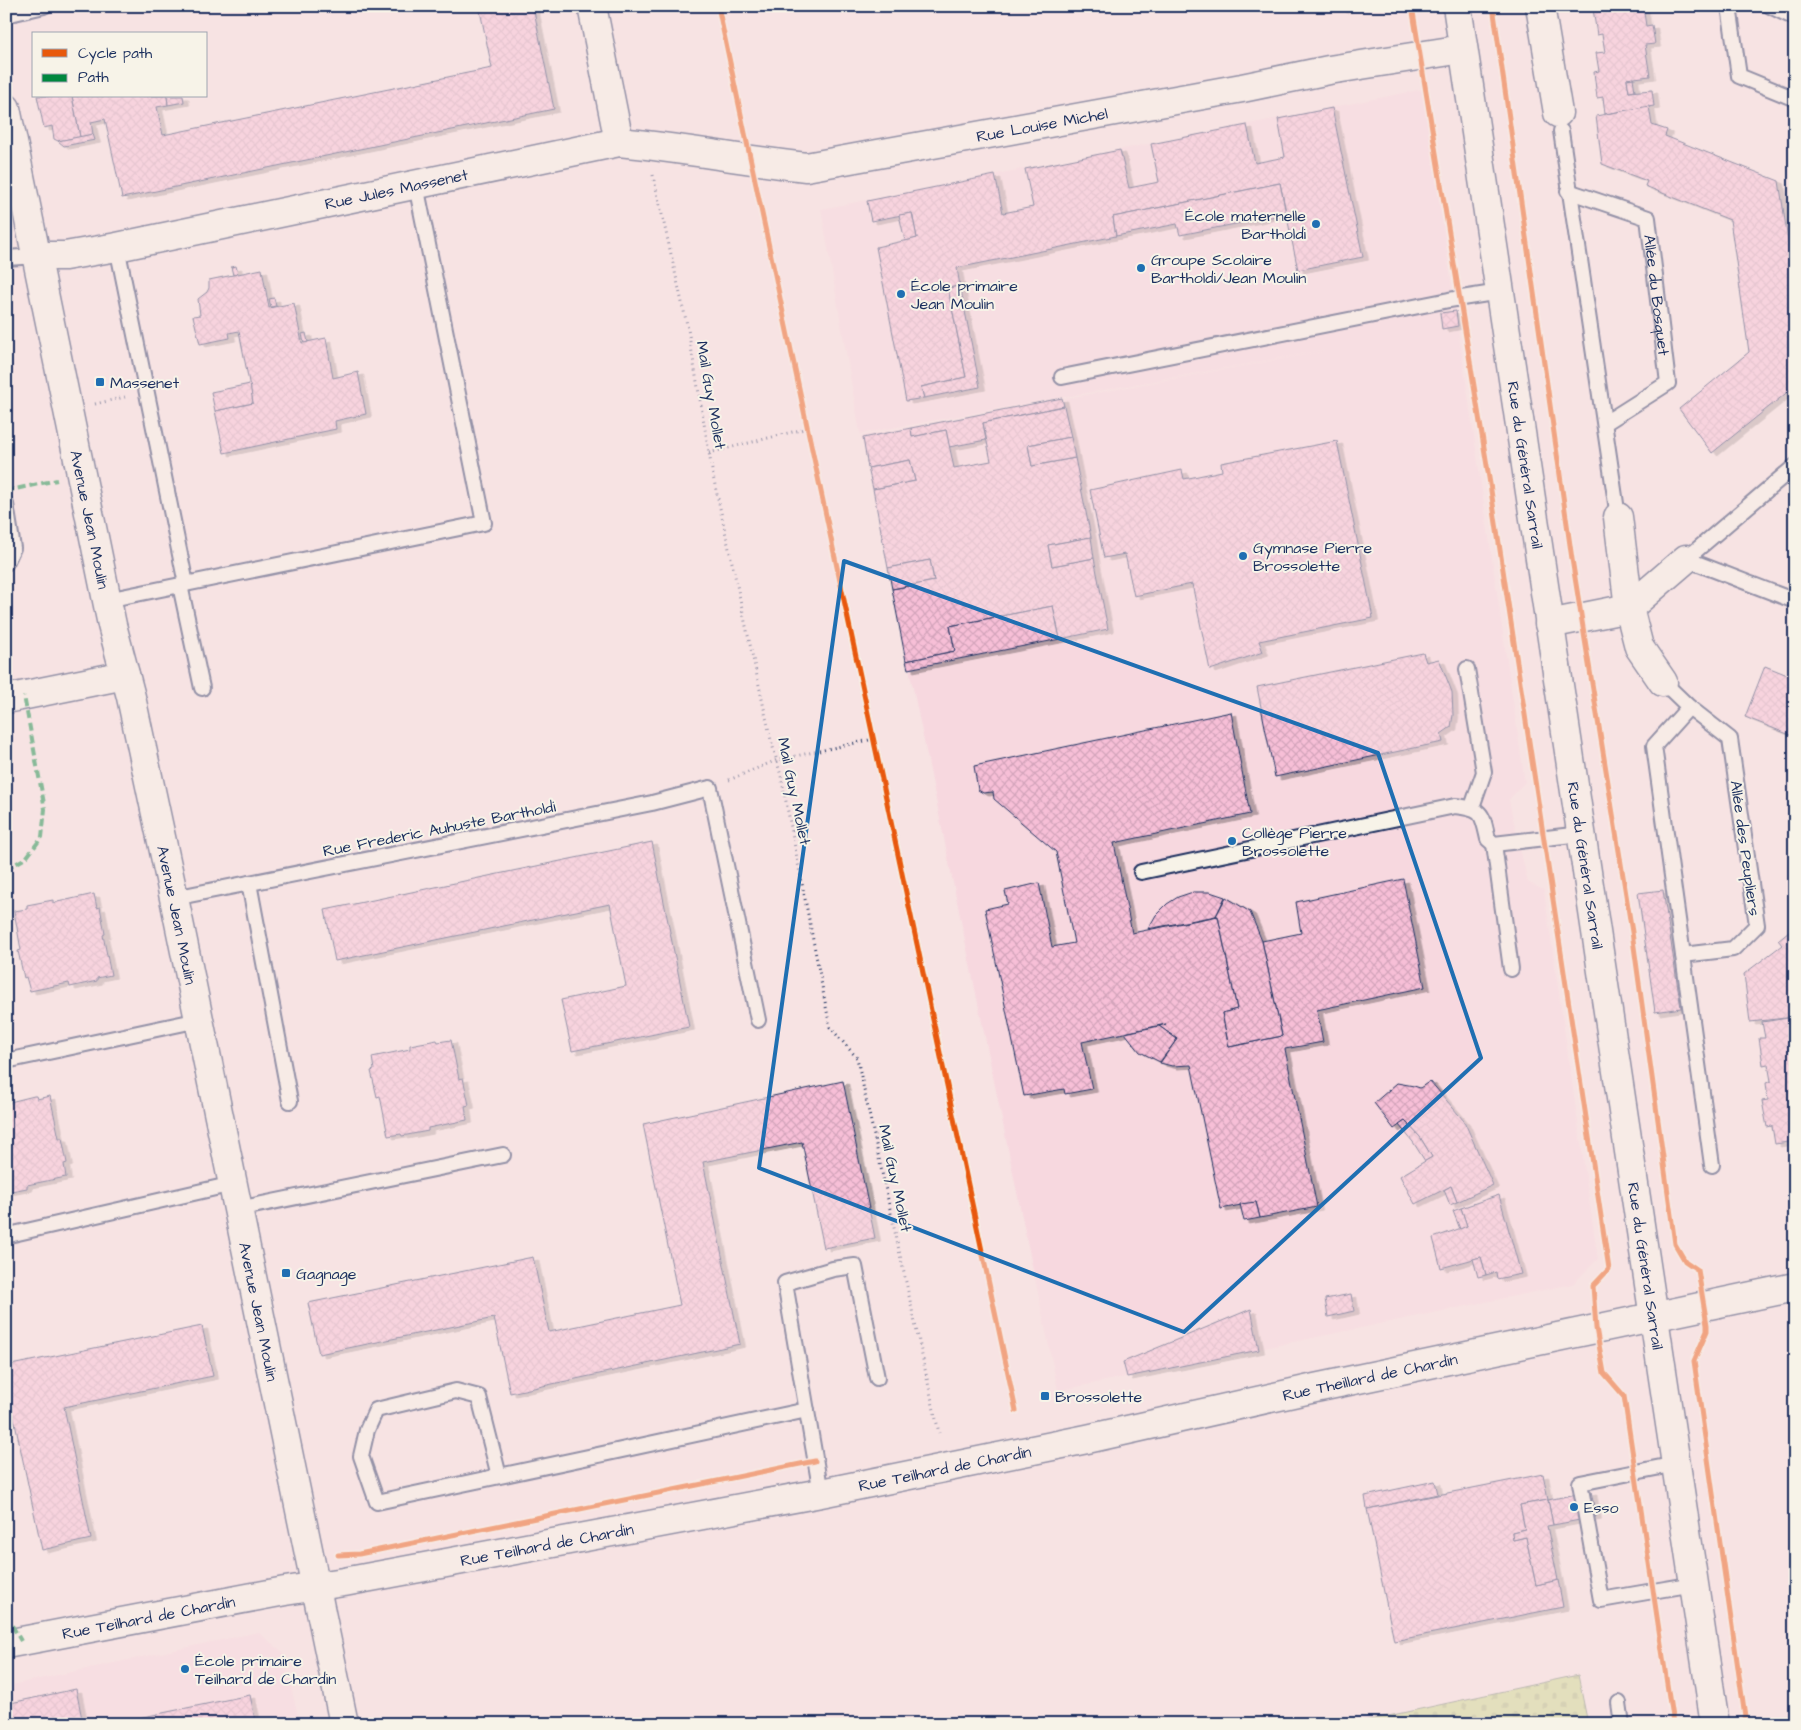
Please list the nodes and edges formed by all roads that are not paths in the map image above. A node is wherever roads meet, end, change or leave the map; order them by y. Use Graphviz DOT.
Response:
graph roads {
  1 [pos="44,6"];
  2 [pos="592,6"];
  3 [pos="1457,6"];
  4 [pos="1540,6"];
  5 [pos="1729,6"];
  6 [pos="1770,6"];
  7 [pos="6,15"];
  8 [pos="1795,18"];
  9 [pos="1463,48"];
  10 [pos="1795,99"];
  11 [pos="6,108"];
  12 [pos="1559,122"];
  13 [pos="619,142"];
  14 [pos="416,185"];
  15 [pos="1568,191"];
  16 [pos="117,247"];
  17 [pos="37,256"];
  18 [pos="6,258"];
  19 [pos="1500,292"];
  20 [pos="1062,378"];
  21 [pos="1605,423"];
  22 [pos="1795,466"];
  23 [pos="6,504"];
  24 [pos="1618,517"];
  25 [pos="1686,559"];
  26 [pos="6,563"];
  27 [pos="183,584"];
  28 [pos="107,600"];
  29 [pos="1795,601"];
  30 [pos="1629,608"];
  31 [pos="1550,624"];
  32 [pos="1467,669"];
  33 [pos="125,675"];
  34 [pos="1662,682"];
  35 [pos="202,688"];
  36 [pos="6,699"];
  37 [pos="1689,707"];
  38 [pos="1472,808"];
  39 [pos="1581,834"];
  40 [pos="1494,844"];
  41 [pos="1141,872"];
  42 [pos="249,884"];
  43 [pos="174,898"];
  44 [pos="1683,955"];
  45 [pos="1511,968"];
  46 [pos="199,1020"];
  47 [pos="758,1020"];
  48 [pos="6,1061"];
  49 [pos="290,1101"];
  50 [pos="504,1155"];
  51 [pos="1712,1165"];
  52 [pos="235,1197"];
  53 [pos="9,1235"];
  54 [pos="1795,1287"];
  55 [pos="1653,1316"];
  56 [pos="877,1378"];
  57 [pos="807,1410"];
  58 [pos="1088,1439"];
  59 [pos="1676,1464"];
  60 [pos="499,1476"];
  61 [pos="821,1494"];
  62 [pos="1694,1584"];
  63 [pos="316,1587"];
  64 [pos="6,1644"];
  65 [pos="1619,1703"];
  66 [pos="344,1724"];
  67 [pos="1622,1724"];
  68 [pos="1715,1724"];
  1 -- 7 [label="lane"];
  2 -- 13 [label="street"];
  3 -- 9 [label="street, Rue du Général Sarrail"];
  4 -- 12 [label="street"];
  5 -- 10 [label="lane"];
  6 -- 8 [label="lane"];
  9 -- 13 [label="street, Rue Louise Michel"];
  9 -- 19 [label="street, Rue du Général Sarrail"];
  11 -- 17 [label="street, Avenue Jean Moulin"];
  12 -- 15 [label="lane"];
  13 -- 14 [label="street, Rue Jules Massenet"];
  14 -- 16 [label="street, Rue Jules Massenet"];
  14 -- 27 [label="lane"];
  15 -- 21 [label="lane"];
  15 -- 21 [label="lane, Allée du Bosquet"];
  16 -- 17 [label="street, Rue Jules Massenet"];
  16 -- 27 [label="lane"];
  17 -- 18 [label="lane"];
  17 -- 28 [label="street, Avenue Jean Moulin"];
  19 -- 20 [label="lane"];
  19 -- 31 [label="street, Rue du Général Sarrail"];
  21 -- 24 [label="lane"];
  22 -- 25 [label="lane"];
  23 -- 26 [label="lane"];
  24 -- 30 [label="street"];
  25 -- 29 [label="lane"];
  25 -- 30 [label="street"];
  27 -- 28 [label="lane"];
  27 -- 35 [label="lane"];
  28 -- 33 [label="street, Avenue Jean Moulin"];
  30 -- 31 [label="street"];
  30 -- 34 [label="street, Allée des Peupliers"];
  31 -- 39 [label="street, Rue du Général Sarrail"];
  32 -- 38 [label="lane"];
  33 -- 36 [label="street"];
  33 -- 43 [label="street, Avenue Jean Moulin"];
  34 -- 37 [label="lane, Allée des Peupliers"];
  37 -- 44 [label="lane"];
  37 -- 44 [label="lane, Allée des Peupliers"];
  38 -- 40 [label="lane"];
  38 -- 41 [label="lane"];
  39 -- 40 [label="lane"];
  39 -- 55 [label="street, Rue du Général Sarrail"];
  40 -- 45 [label="lane"];
  42 -- 43 [label="lane, Rue Frederic Auhuste Bartholdi"];
  42 -- 47 [label="lane, Rue Frederic Auhuste Bartholdi"];
  42 -- 49 [label="lane"];
  43 -- 46 [label="street, Avenue Jean Moulin"];
  44 -- 51 [label="lane"];
  46 -- 48 [label="lane"];
  46 -- 52 [label="street, Avenue Jean Moulin"];
  50 -- 52 [label="lane"];
  52 -- 53 [label="lane"];
  52 -- 63 [label="street, Avenue Jean Moulin"];
  54 -- 55 [label="street, Rue Theillard de Chardin"];
  55 -- 58 [label="street, Rue Theillard de Chardin"];
  55 -- 59 [label="street, Rue du Général Sarrail"];
  56 -- 57 [label="lane"];
  57 -- 60 [label="lane"];
  57 -- 61 [label="lane"];
  58 -- 61 [label="street, Rue Teilhard de Chardin"];
  59 -- 62 [label="street, Rue du Général Sarrail"];
  59 -- 62 [label="lane"];
  60 -- 60 [label="lane"];
  61 -- 63 [label="street, Rue Teilhard de Chardin"];
  62 -- 68 [label="street, Rue du Général Sarrail"];
  63 -- 64 [label="street, Rue Teilhard de Chardin"];
  63 -- 66 [label="street, Avenue Jean Moulin"];
  65 -- 67 [label="lane"];
}
